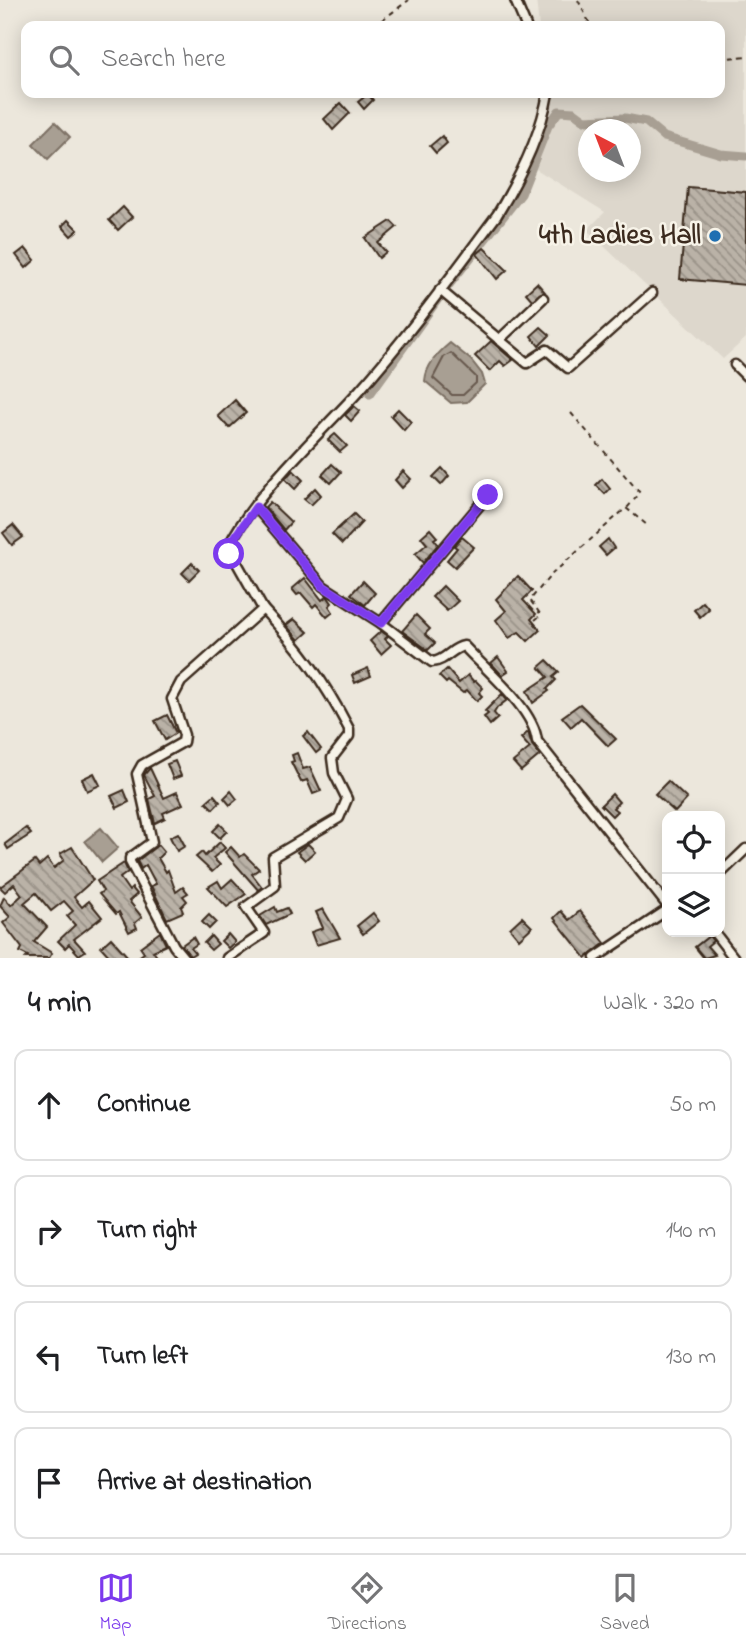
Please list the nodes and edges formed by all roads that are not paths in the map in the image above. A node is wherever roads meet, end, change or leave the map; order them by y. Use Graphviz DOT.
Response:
graph roads {
  1 [pos="515,0"];
  2 [pos="524,21"];
  3 [pos="547,98"];
  4 [pos="440,290"];
  5 [pos="652,293"];
  6 [pos="542,298"];
  7 [pos="499,340"];
  8 [pos="735,365"];
  9 [pos="746,376"];
  10 [pos="488,495"];
  11 [pos="256,507"];
  12 [pos="263,609"];
  13 [pos="381,623"];
  14 [pos="746,849"];
  15 [pos="725,869"];
  16 [pos="662,902"];
  17 [pos="662,911"];
  18 [pos="718,937"];
  19 [pos="184,958"];
  20 [pos="228,958"];
  21 [pos="595,958"];
  22 [pos="734,958"];
  1 -- 2 [label="street"];
  3 -- 11 [label="street"];
  4 -- 7 [label="street"];
  5 -- 7 [label="street"];
  6 -- 7 [label="street"];
  8 -- 9 [label="street"];
  10 -- 13 [label="street"];
  11 -- 12 [label="street"];
  11 -- 13 [label="street"];
  12 -- 19 [label="street"];
  12 -- 20 [label="street"];
  13 -- 16 [label="street"];
  14 -- 15 [label="street"];
  17 -- 21 [label="street"];
  18 -- 22 [label="street"];
}
